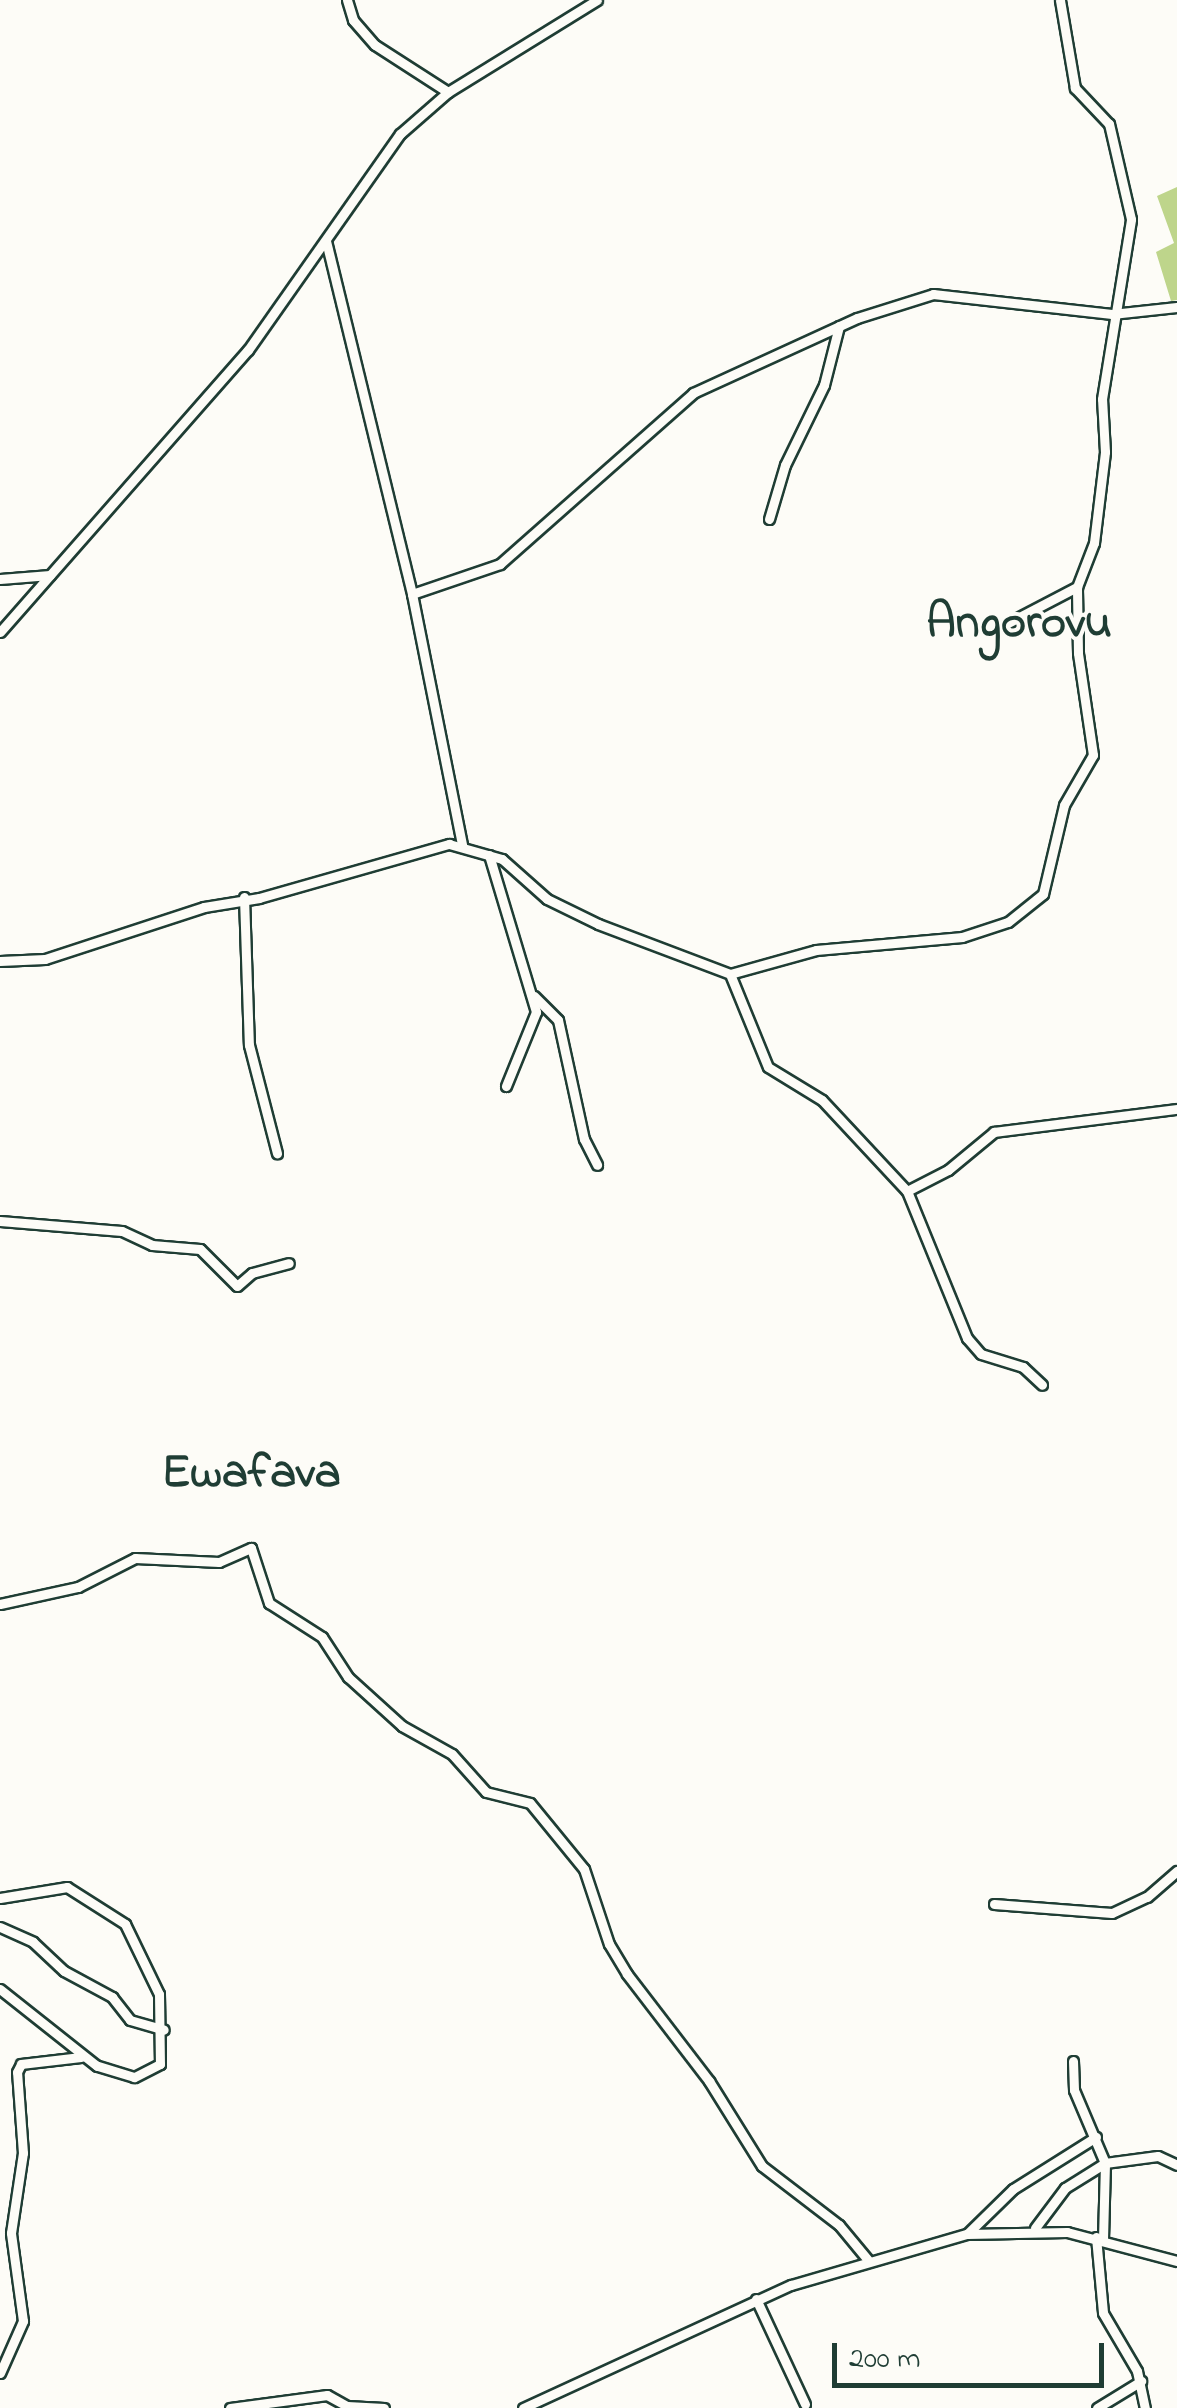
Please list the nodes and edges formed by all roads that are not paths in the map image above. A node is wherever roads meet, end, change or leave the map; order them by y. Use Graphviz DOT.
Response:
graph roads {
  1 [pos="347,0"];
  2 [pos="598,0"];
  3 [pos="1060,0"];
  4 [pos="448,92"];
  5 [pos="326,241"];
  6 [pos="1177,307"];
  7 [pos="1112,314"];
  8 [pos="839,325"];
  9 [pos="768,519"];
  10 [pos="50,575"];
  11 [pos="0,578"];
  12 [pos="1077,587"];
  13 [pos="412,594"];
  14 [pos="1008,623"];
  15 [pos="0,632"];
  16 [pos="462,845"];
  17 [pos="489,855"];
  18 [pos="244,897"];
  19 [pos="0,961"];
  20 [pos="730,974"];
  21 [pos="534,996"];
  22 [pos="506,1086"];
  23 [pos="1177,1109"];
  24 [pos="278,1153"];
  25 [pos="598,1165"];
  26 [pos="907,1190"];
  27 [pos="0,1221"];
  28 [pos="288,1263"];
  29 [pos="1042,1385"];
  30 [pos="0,1604"];
  31 [pos="1177,1871"];
  32 [pos="0,1898"];
  33 [pos="994,1904"];
  34 [pos="0,1928"];
  35 [pos="0,1988"];
  36 [pos="164,2030"];
  37 [pos="81,2058"];
  38 [pos="1073,2061"];
  39 [pos="1096,2137"];
  40 [pos="1105,2164"];
  41 [pos="1177,2165"];
  42 [pos="1035,2228"];
  43 [pos="967,2234"];
  44 [pos="1100,2237"];
  45 [pos="868,2260"];
  46 [pos="1177,2262"];
  47 [pos="756,2299"];
  48 [pos="0,2373"];
  49 [pos="1141,2382"];
  50 [pos="804,2404"];
  51 [pos="230,2408"];
  52 [pos="384,2408"];
  53 [pos="523,2408"];
  54 [pos="1098,2408"];
  55 [pos="1145,2408"];
  1 -- 4 [label="street"];
  2 -- 4 [label="street"];
  3 -- 7 [label="street"];
  4 -- 5 [label="street"];
  5 -- 10 [label="street"];
  5 -- 13 [label="street"];
  6 -- 7 [label="street"];
  7 -- 8 [label="street"];
  7 -- 12 [label="street"];
  8 -- 9 [label="street"];
  8 -- 13 [label="street"];
  10 -- 11 [label="street"];
  10 -- 15 [label="street"];
  12 -- 14 [label="street"];
  12 -- 20 [label="street"];
  13 -- 16 [label="street"];
  16 -- 17 [label="street"];
  16 -- 18 [label="street"];
  17 -- 20 [label="street"];
  17 -- 21 [label="street"];
  18 -- 19 [label="street"];
  18 -- 24 [label="street"];
  20 -- 26 [label="street"];
  21 -- 22 [label="street"];
  21 -- 25 [label="street"];
  23 -- 26 [label="street"];
  26 -- 29 [label="street"];
  27 -- 28 [label="street"];
  30 -- 45 [label="street"];
  31 -- 33 [label="street"];
  32 -- 36 [label="street"];
  34 -- 36 [label="street"];
  35 -- 37 [label="street"];
  36 -- 37 [label="street"];
  37 -- 48 [label="street"];
  38 -- 39 [label="street"];
  39 -- 40 [label="street"];
  39 -- 43 [label="street"];
  40 -- 41 [label="street"];
  40 -- 42 [label="street"];
  40 -- 44 [label="street"];
  42 -- 43 [label="street"];
  42 -- 44 [label="street"];
  43 -- 45 [label="street"];
  44 -- 46 [label="street"];
  44 -- 49 [label="street"];
  45 -- 47 [label="street"];
  47 -- 50 [label="street"];
  47 -- 53 [label="street"];
  49 -- 54 [label="street"];
  49 -- 55 [label="street"];
  51 -- 52 [label="street"];
}
